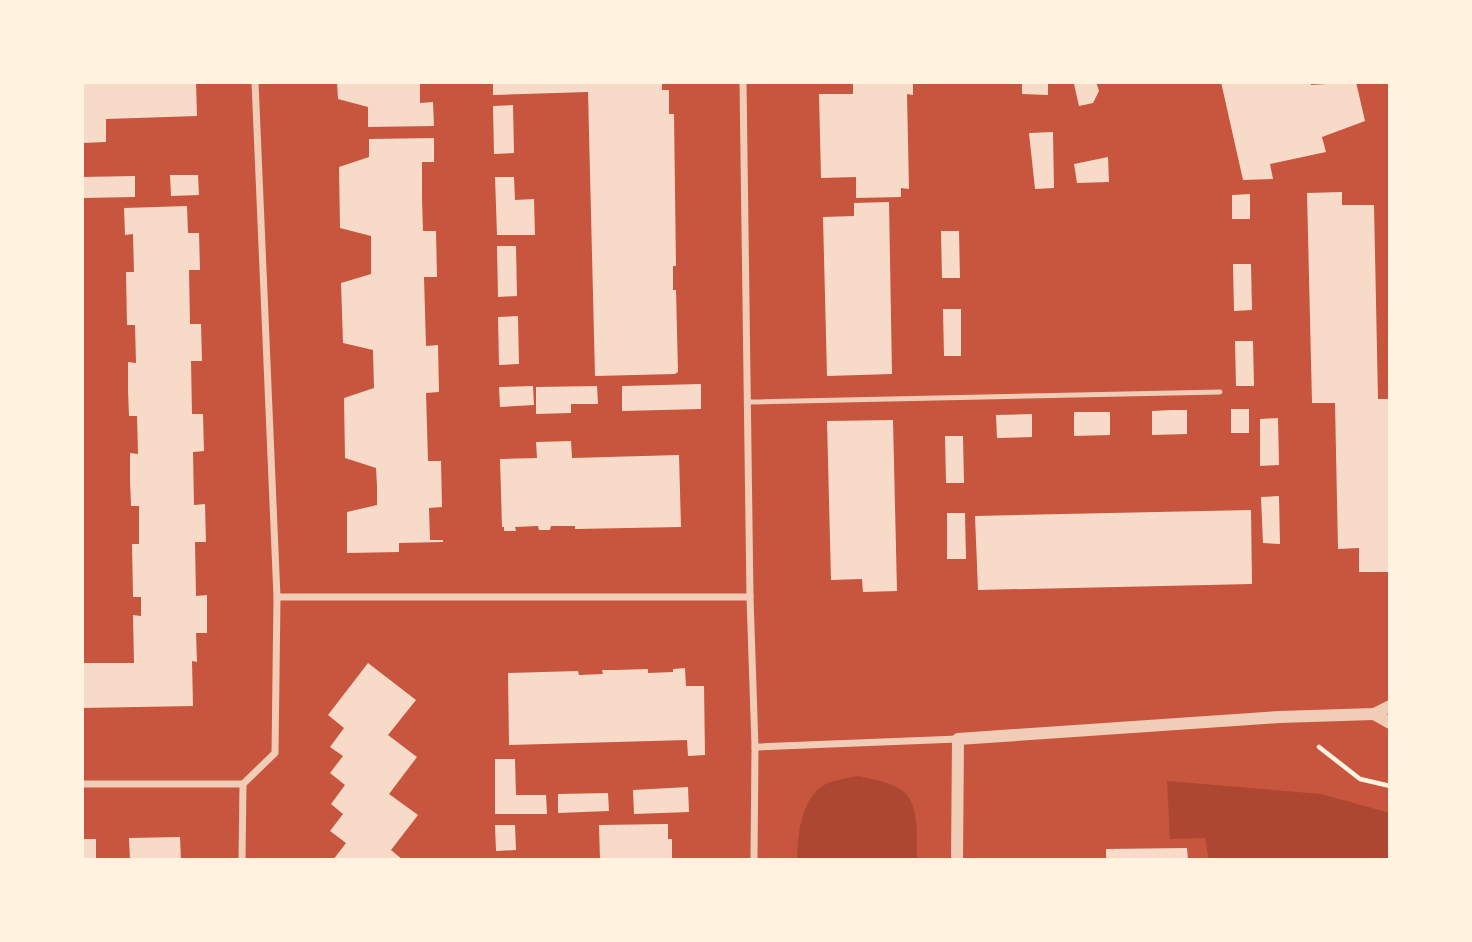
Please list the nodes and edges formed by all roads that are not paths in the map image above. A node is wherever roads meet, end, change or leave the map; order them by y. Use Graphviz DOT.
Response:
graph roads {
  1 [pos="255,82"];
  2 [pos="743,82"];
  3 [pos="1220,392"];
  4 [pos="747,402"];
  5 [pos="277,597"];
  6 [pos="750,597"];
  7 [pos="1390,706"];
  8 [pos="1374,714"];
  9 [pos="1390,723"];
  10 [pos="958,738"];
  11 [pos="755,747"];
  12 [pos="82,784"];
  13 [pos="243,784"];
  14 [pos="242,860"];
  15 [pos="754,860"];
  16 [pos="957,860"];
  1 -- 5 [label="street"];
  2 -- 4 [label="street"];
  3 -- 4 [label="lane"];
  4 -- 6 [label="street"];
  5 -- 6 [label="street"];
  5 -- 13 [label="street"];
  6 -- 11 [label="street"];
  7 -- 8 [label="street"];
  8 -- 9 [label="street"];
  8 -- 10 [label="street"];
  10 -- 11 [label="street"];
  10 -- 16 [label="street"];
  11 -- 15 [label="street"];
  12 -- 13 [label="street"];
  13 -- 14 [label="street"];
}
